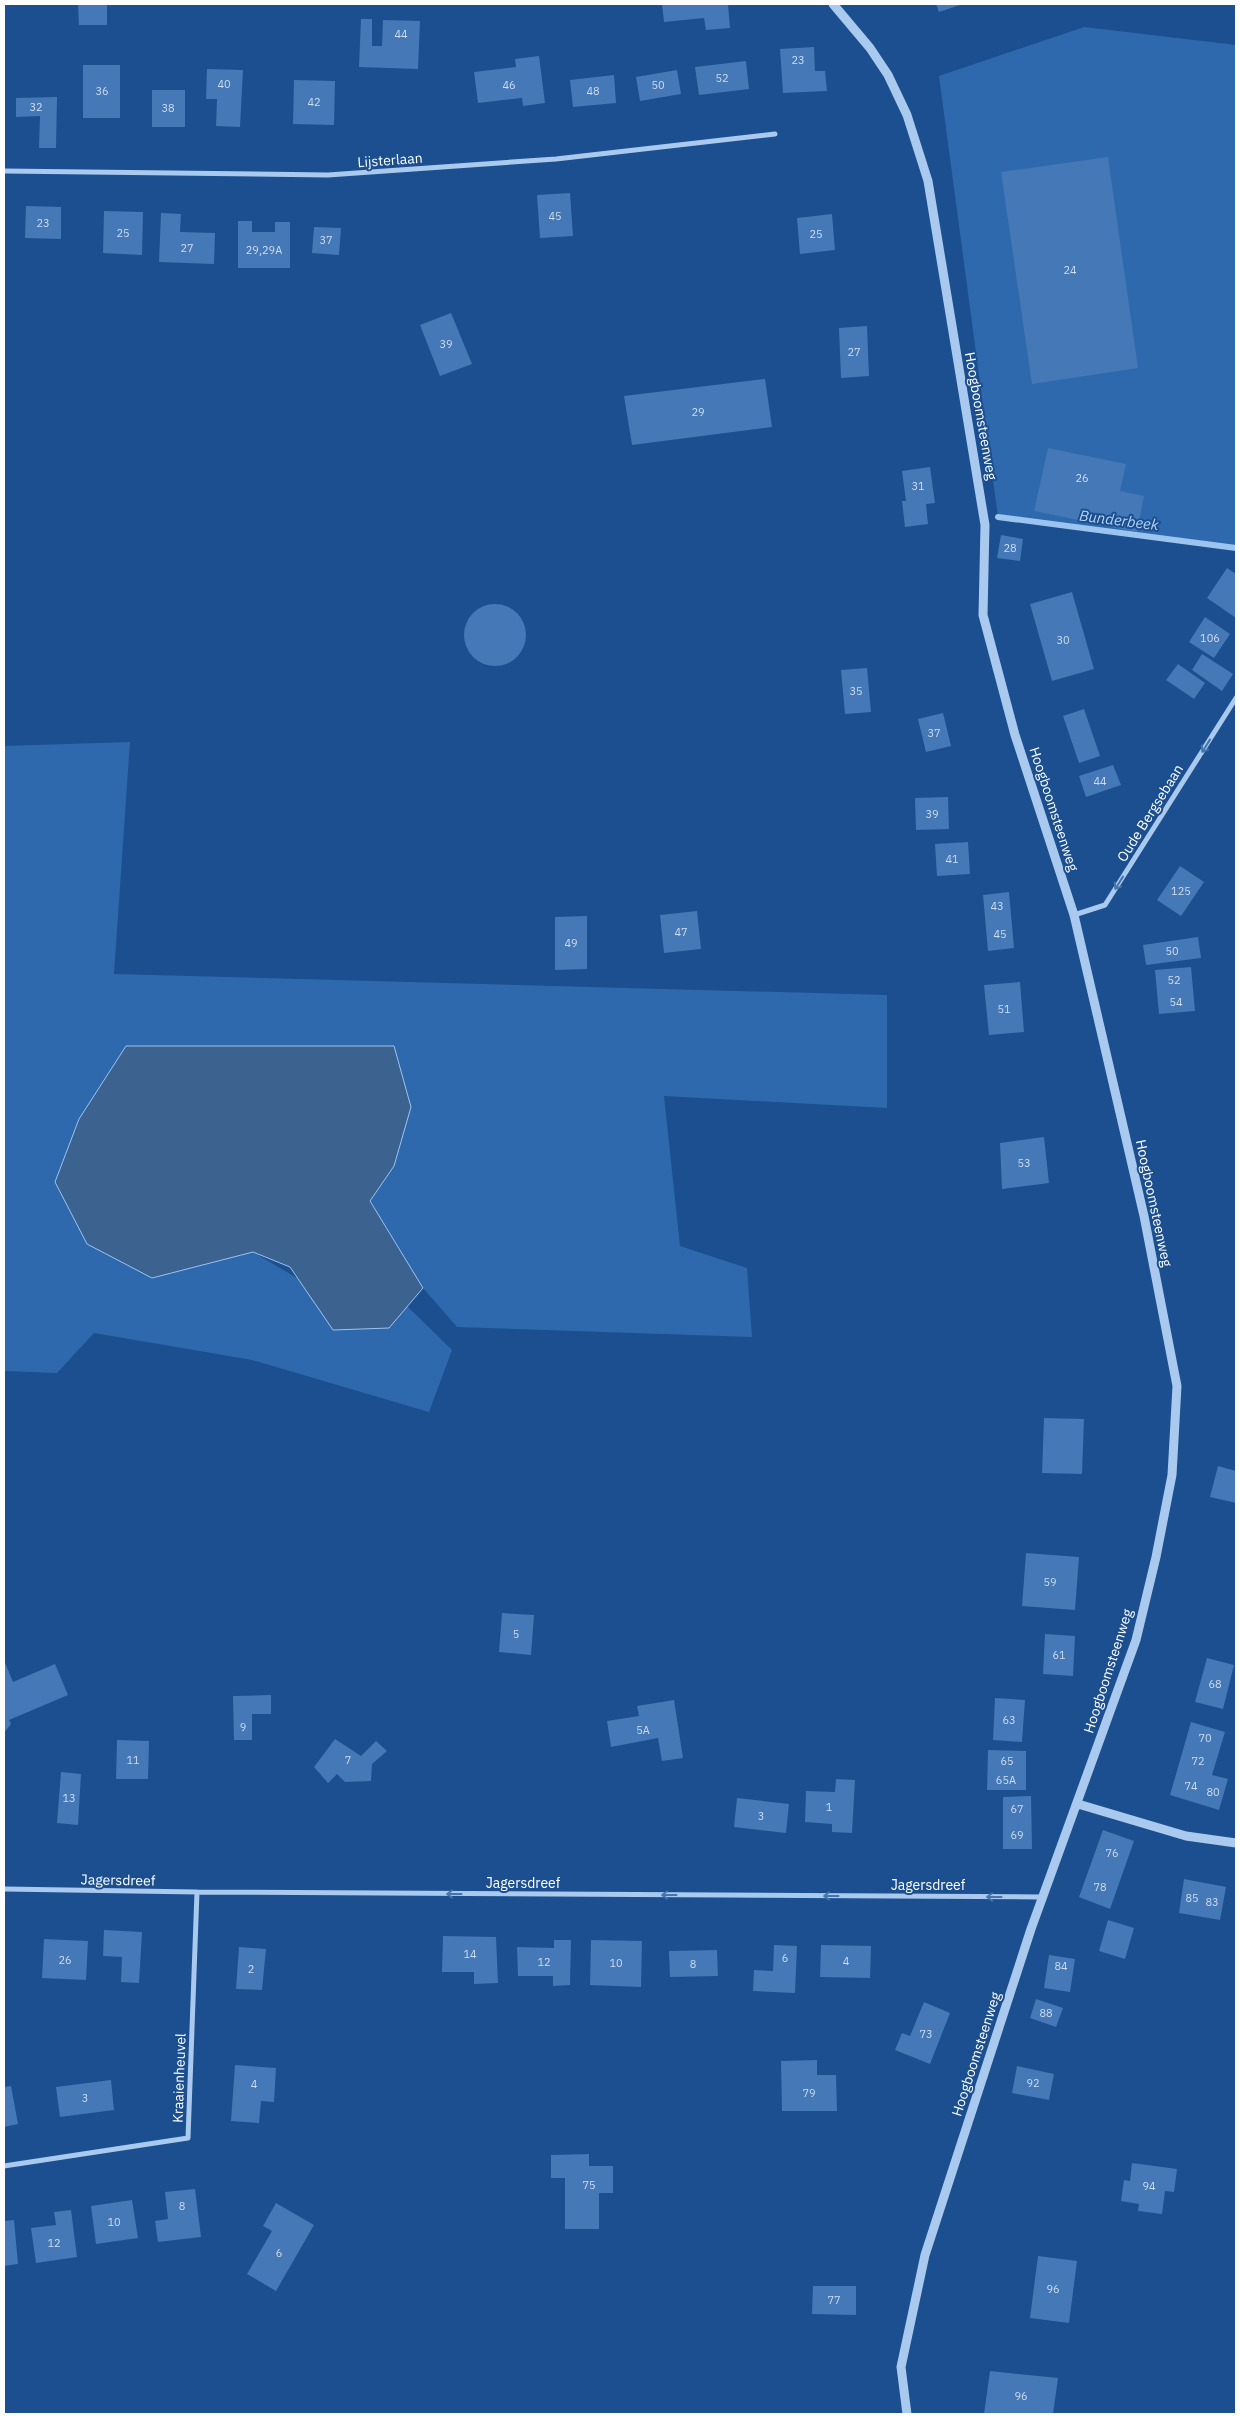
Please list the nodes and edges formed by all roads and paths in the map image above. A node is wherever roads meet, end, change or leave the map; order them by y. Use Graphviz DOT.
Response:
graph roads {
  1 [pos="834,4"];
  2 [pos="775,134"];
  3 [pos="4,171"];
  4 [pos="1236,698"];
  5 [pos="1234,707"];
  6 [pos="1074,915"];
  7 [pos="1078,1804"];
  8 [pos="1236,1843"];
  9 [pos="4,1889"];
  10 [pos="197,1892"];
  11 [pos="1042,1897"];
  12 [pos="4,2166"];
  13 [pos="907,2414"];
  1 -- 6 [label="street, Hoogboomsteenweg"];
  2 -- 3 [label="street, Lijsterlaan"];
  4 -- 5 [label="street, Oude Bergsebaan"];
  5 -- 6 [label="street, Oude Bergsebaan, one-way"];
  6 -- 7 [label="street, Hoogboomsteenweg"];
  7 -- 8 [label="street"];
  7 -- 11 [label="street, Hoogboomsteenweg"];
  9 -- 10 [label="street, Jagersdreef"];
  11 -- 10 [label="street, Jagersdreef, one-way"];
  10 -- 12 [label="street, Kraaienheuvel"];
  11 -- 13 [label="street, Hoogboomsteenweg"];
}
